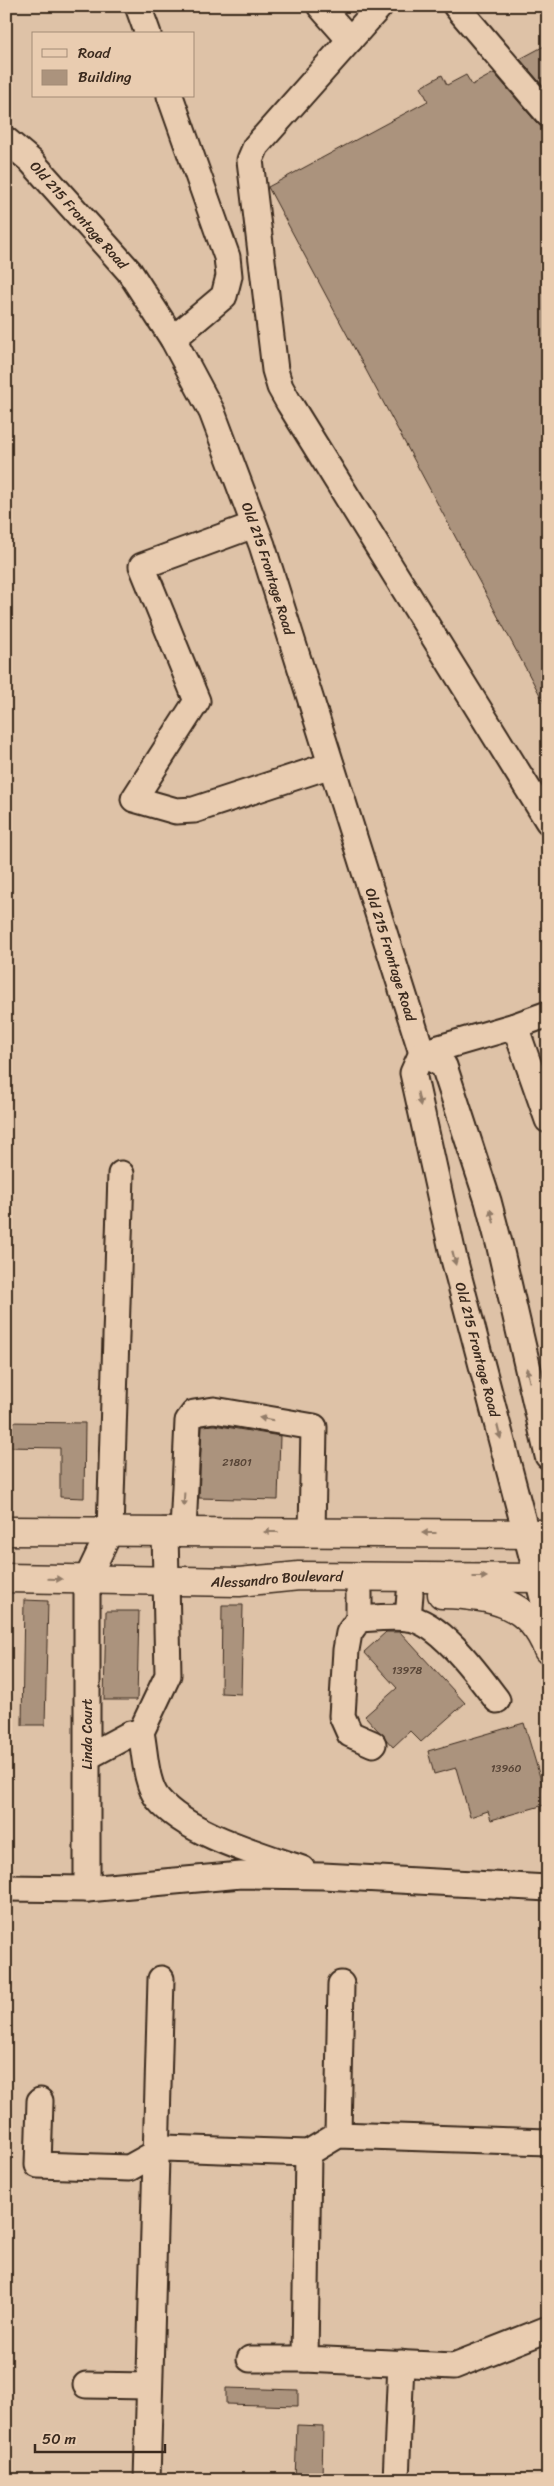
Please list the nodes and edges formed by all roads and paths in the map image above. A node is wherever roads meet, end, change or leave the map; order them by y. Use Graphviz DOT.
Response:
graph roads {
  1 [pos="138,6"];
  2 [pos="320,6"];
  3 [pos="380,6"];
  4 [pos="456,6"];
  5 [pos="147,32"];
  6 [pos="350,40"];
  7 [pos="171,98"];
  8 [pos="548,114"];
  9 [pos="6,140"];
  10 [pos="173,339"];
  11 [pos="254,524"];
  12 [pos="331,765"];
  13 [pos="548,821"];
  14 [pos="548,1014"];
  15 [pos="515,1026"];
  16 [pos="422,1053"];
  17 [pos="548,1120"];
  18 [pos="121,1174"];
  19 [pos="548,1456"];
  20 [pos="6,1531"];
  21 [pos="174,1531"];
  22 [pos="110,1532"];
  23 [pos="312,1532"];
  24 [pos="536,1534"];
  25 [pos="6,1578"];
  26 [pos="542,1578"];
  27 [pos="86,1579"];
  28 [pos="166,1580"];
  29 [pos="239,1582"];
  30 [pos="359,1606"];
  31 [pos="409,1606"];
  32 [pos="548,1617"];
  33 [pos="548,1650"];
  34 [pos="497,1700"];
  35 [pos="141,1732"];
  36 [pos="373,1744"];
  37 [pos="87,1756"];
  38 [pos="323,1876"];
  39 [pos="6,1888"];
  40 [pos="548,1888"];
  41 [pos="87,1890"];
  42 [pos="161,1979"];
  43 [pos="342,1984"];
  44 [pos="40,2101"];
  45 [pos="338,2135"];
  46 [pos="548,2142"];
  47 [pos="308,2152"];
  48 [pos="155,2154"];
  49 [pos="548,2330"];
  50 [pos="250,2359"];
  51 [pos="305,2359"];
  52 [pos="401,2364"];
  53 [pos="86,2385"];
  54 [pos="149,2386"];
  55 [pos="147,2480"];
  56 [pos="396,2480"];
  1 -- 5 [label="street"];
  2 -- 6 [label="street"];
  3 -- 6 [label="street"];
  4 -- 8 [label="street"];
  6 -- 13 [label="street"];
  7 -- 10 [label="street"];
  9 -- 10 [label="street, Old 215 Frontage Road"];
  10 -- 11 [label="street, Old 215 Frontage Road"];
  11 -- 12 [label="street, Old 215 Frontage Road"];
  11 -- 12 [label="street"];
  12 -- 16 [label="street, Old 215 Frontage Road"];
  14 -- 15 [label="street"];
  15 -- 16 [label="street"];
  15 -- 17 [label="street"];
  19 -- 16 [label="street, one-way"];
  16 -- 24 [label="street, Old 215 Frontage Road, one-way"];
  18 -- 22 [label="street"];
  20 -- 22 [label="main road"];
  21 -- 22 [label="main road"];
  23 -- 21 [label="main road, one-way"];
  23 -- 21 [label="street, one-way"];
  21 -- 28 [label="street"];
  22 -- 27 [label="street"];
  24 -- 23 [label="main road, one-way"];
  24 -- 26 [label="street, Old 215 Frontage Road"];
  25 -- 27 [label="main road, Alessandro Boulevard, one-way"];
  29 -- 26 [label="main road, Alessandro Boulevard, one-way"];
  26 -- 32 [label="street, Old 215 Frontage Road"];
  27 -- 28 [label="main road, Alessandro Boulevard"];
  27 -- 37 [label="street, Linda Court"];
  28 -- 29 [label="main road, Alessandro Boulevard"];
  28 -- 35 [label="street"];
  29 -- 30 [label="main road"];
  30 -- 31 [label="main road"];
  30 -- 36 [label="street"];
  31 -- 33 [label="main road"];
  31 -- 34 [label="street"];
  35 -- 37 [label="street"];
  35 -- 38 [label="street"];
  37 -- 41 [label="street, Linda Court"];
  38 -- 40 [label="street"];
  38 -- 41 [label="street"];
  39 -- 41 [label="street"];
  42 -- 48 [label="street"];
  43 -- 45 [label="street"];
  44 -- 48 [label="street"];
  45 -- 46 [label="street"];
  45 -- 47 [label="street"];
  47 -- 48 [label="street"];
  47 -- 51 [label="street"];
  48 -- 54 [label="street"];
  49 -- 52 [label="street"];
  50 -- 51 [label="street"];
  51 -- 52 [label="street"];
  52 -- 56 [label="street"];
  53 -- 54 [label="street"];
  54 -- 55 [label="street"];
}
